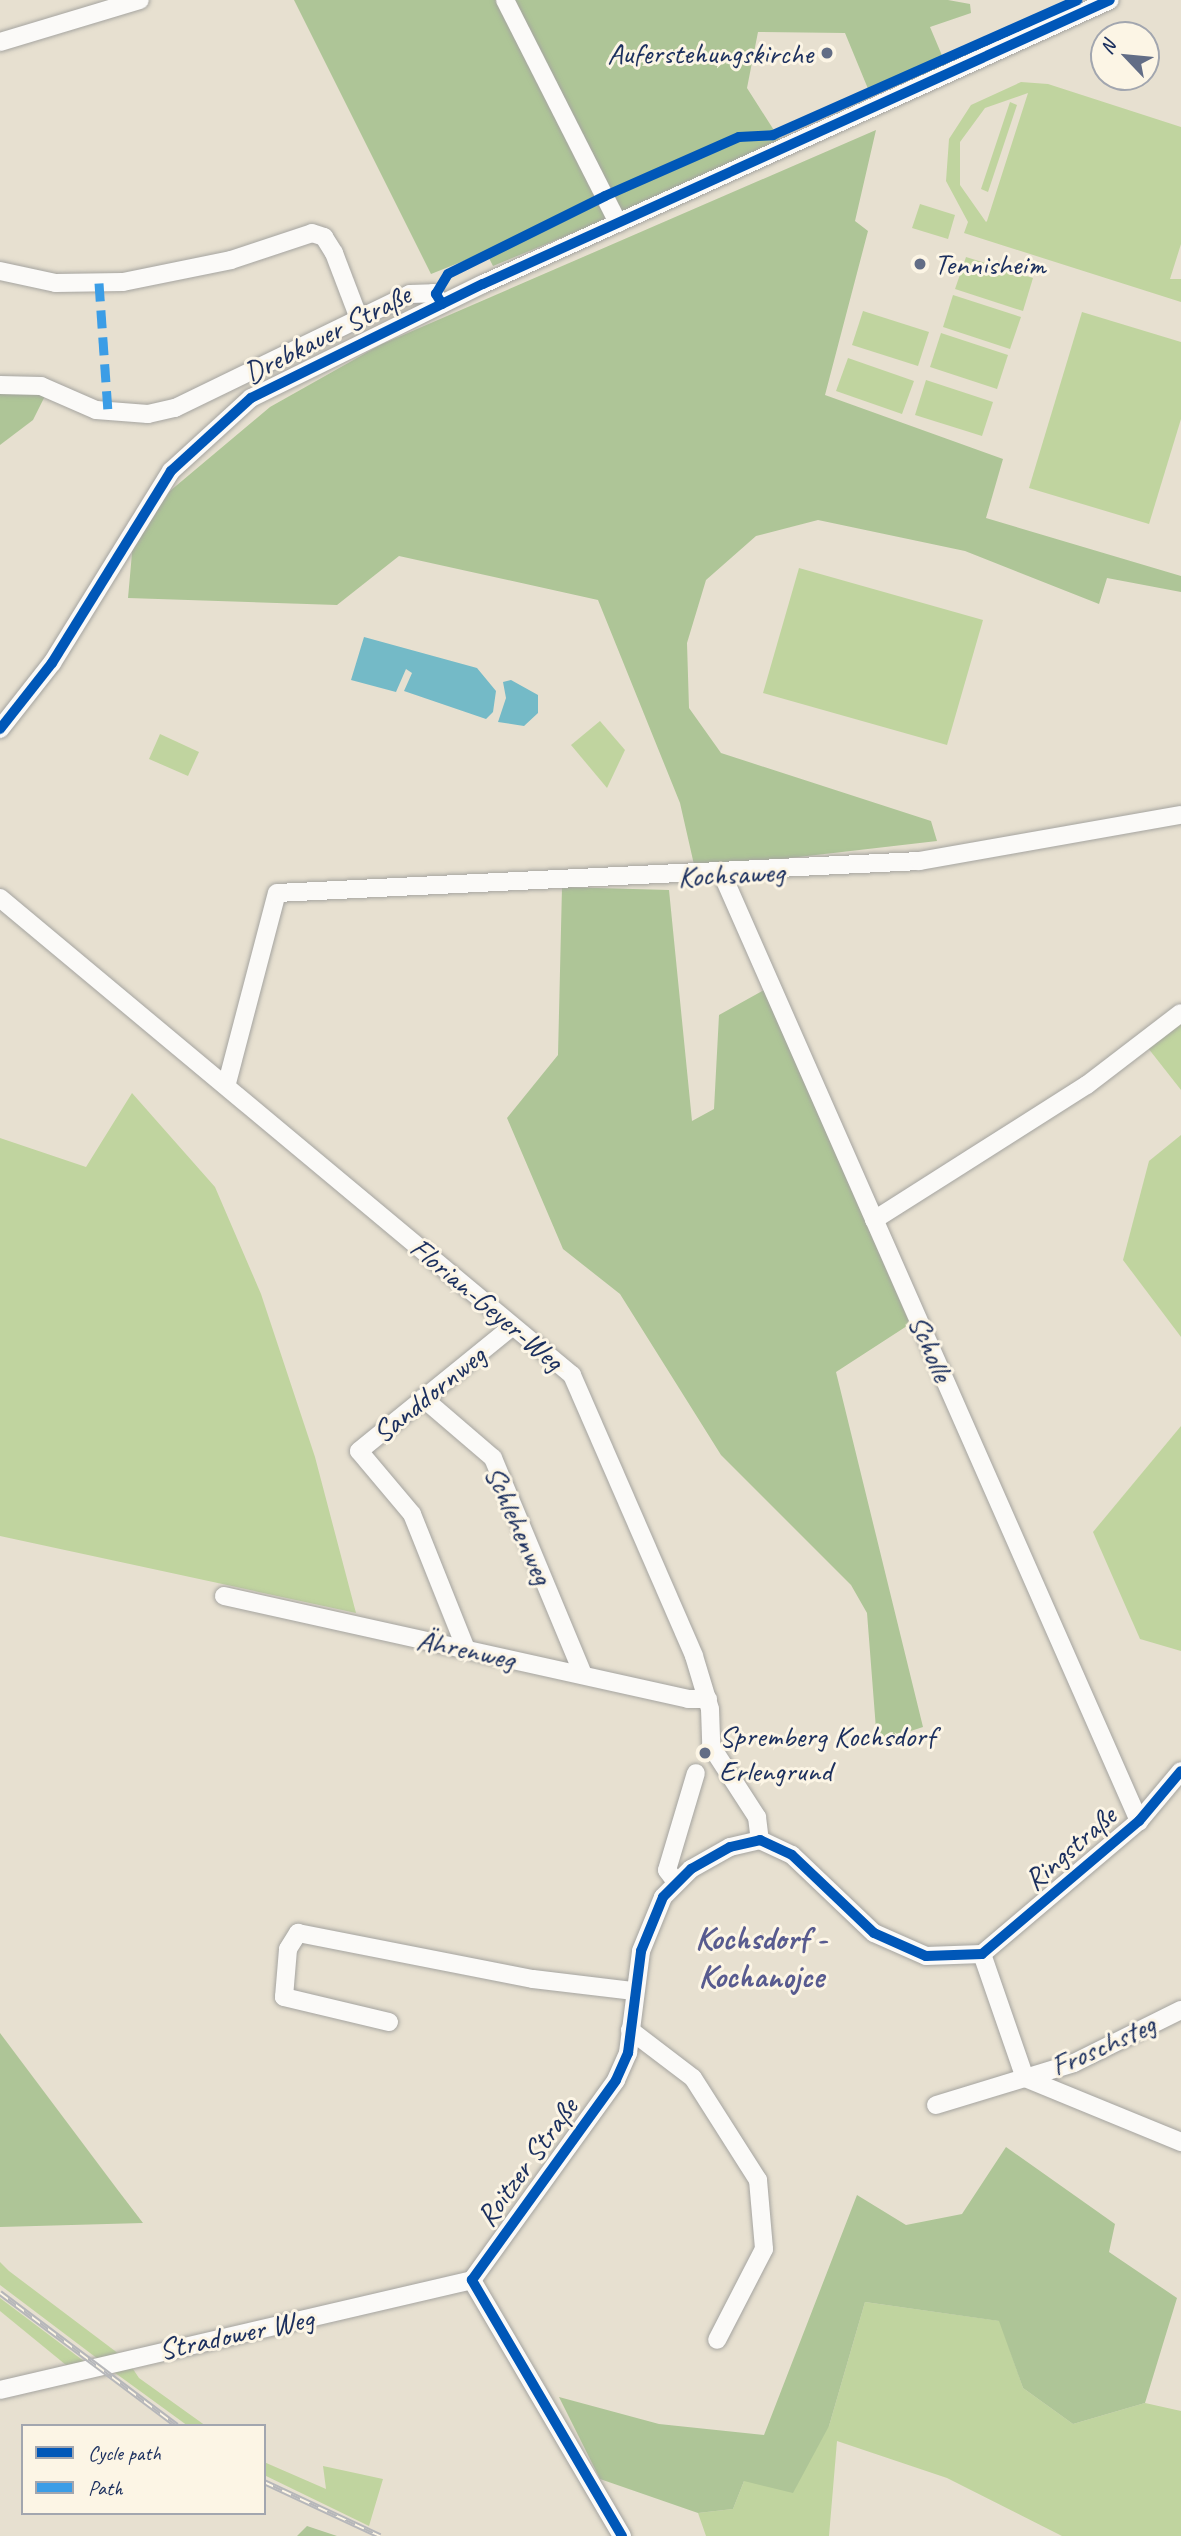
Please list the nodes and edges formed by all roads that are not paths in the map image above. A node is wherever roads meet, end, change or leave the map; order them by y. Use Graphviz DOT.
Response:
graph roads {
  1 [pos="140,0"];
  2 [pos="505,0"];
  3 [pos="1110,0"];
  4 [pos="0,41"];
  5 [pos="618,223"];
  6 [pos="0,271"];
  7 [pos="442,304"];
  8 [pos="358,316"];
  9 [pos="0,385"];
  10 [pos="0,729"];
  11 [pos="1181,815"];
  12 [pos="723,876"];
  13 [pos="0,898"];
  14 [pos="1181,1013"];
  15 [pos="227,1083"];
  16 [pos="874,1220"];
  17 [pos="513,1326"];
  18 [pos="423,1398"];
  19 [pos="224,1596"];
  20 [pos="466,1649"];
  21 [pos="583,1674"];
  22 [pos="708,1699"];
  23 [pos="1181,1771"];
  24 [pos="696,1773"];
  25 [pos="1139,1821"];
  26 [pos="760,1840"];
  27 [pos="676,1882"];
  28 [pos="982,1954"];
  29 [pos="634,1991"];
  30 [pos="1181,2010"];
  31 [pos="389,2022"];
  32 [pos="630,2030"];
  33 [pos="1025,2078"];
  34 [pos="936,2105"];
  35 [pos="1181,2142"];
  36 [pos="472,2280"];
  37 [pos="717,2340"];
  38 [pos="0,2390"];
  39 [pos="622,2536"];
  1 -- 4 [label="street"];
  2 -- 5 [label="street"];
  3 -- 5 [label="street, Drebkauer Straße"];
  5 -- 7 [label="street, Drebkauer Straße"];
  6 -- 8 [label="street"];
  7 -- 8 [label="street"];
  7 -- 10 [label="street, Drebkauer Straße"];
  8 -- 9 [label="street"];
  11 -- 12 [label="street, Kochsaweg"];
  12 -- 15 [label="street, Kochsaweg"];
  12 -- 16 [label="street, Scholle"];
  13 -- 15 [label="street, Florian-Geyer-Weg"];
  14 -- 16 [label="street"];
  15 -- 17 [label="street, Florian-Geyer-Weg"];
  16 -- 25 [label="street, Scholle"];
  17 -- 18 [label="street, Sanddornweg"];
  17 -- 22 [label="street, Florian-Geyer-Weg"];
  18 -- 20 [label="street, Sanddornweg"];
  18 -- 21 [label="street, Schlehenweg"];
  19 -- 20 [label="street, Ährenweg"];
  20 -- 21 [label="street, Ährenweg"];
  21 -- 22 [label="street, Ährenweg"];
  22 -- 26 [label="street, Florian-Geyer-Weg"];
  23 -- 25 [label="street, Ringstraße"];
  24 -- 27 [label="street"];
  25 -- 28 [label="street, Ringstraße"];
  26 -- 27 [label="street, Roitzer Straße"];
  26 -- 28 [label="street"];
  27 -- 29 [label="street, Roitzer Straße"];
  28 -- 33 [label="street"];
  29 -- 31 [label="street"];
  29 -- 32 [label="street, Roitzer Straße"];
  30 -- 33 [label="street, Froschsteg"];
  32 -- 36 [label="street, Roitzer Straße"];
  32 -- 37 [label="street"];
  33 -- 34 [label="street, Froschsteg"];
  33 -- 35 [label="street"];
  36 -- 38 [label="street, Stradower Weg"];
  36 -- 39 [label="street"];
}
